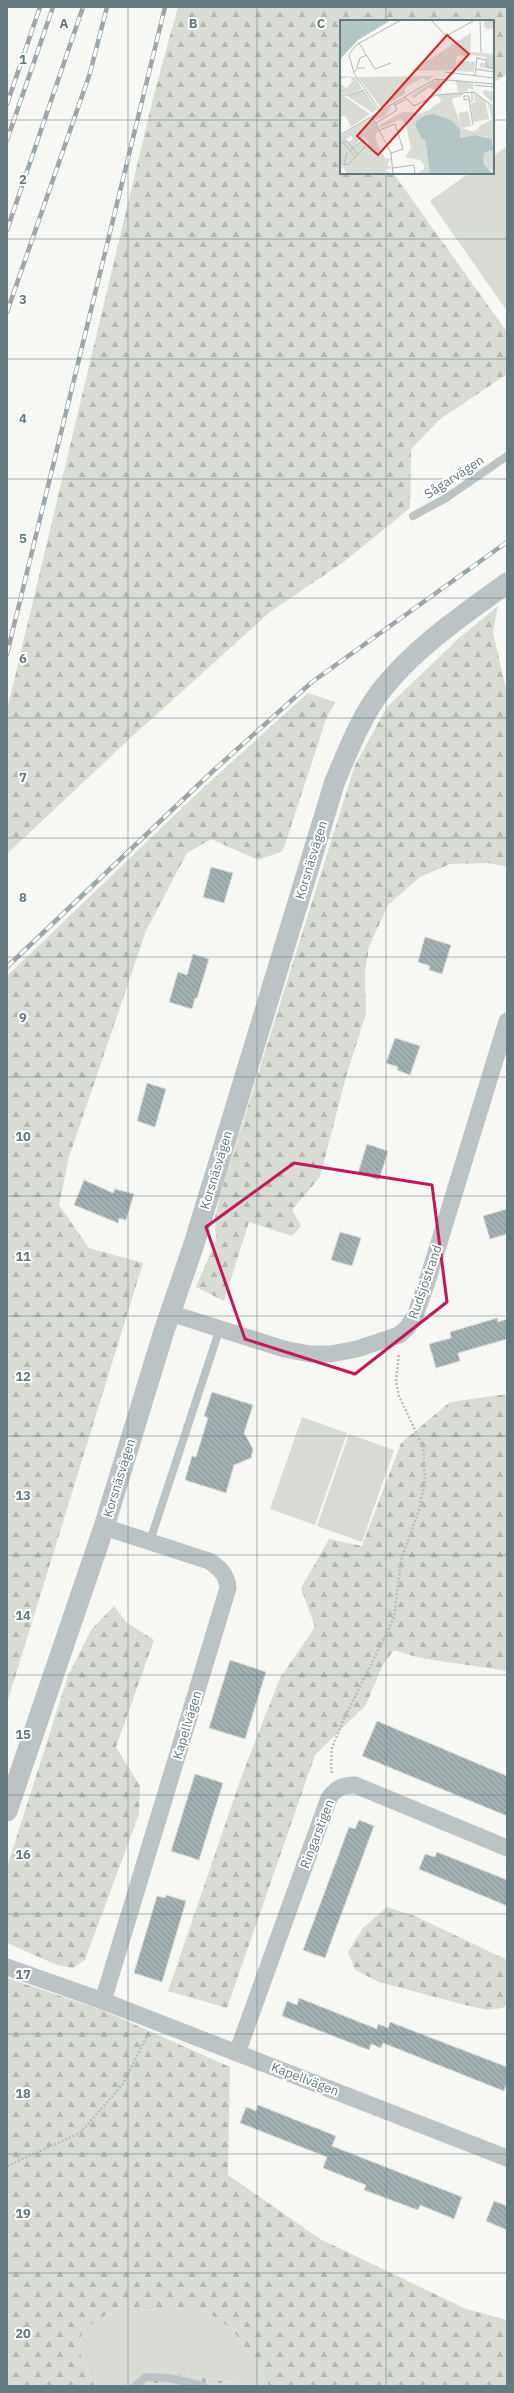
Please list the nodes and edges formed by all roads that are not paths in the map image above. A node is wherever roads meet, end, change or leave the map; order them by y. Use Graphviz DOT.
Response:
graph roads {
  1 [pos="507,456"];
  2 [pos="413,516"];
  3 [pos="507,583"];
  4 [pos="507,1020"];
  5 [pos="170,1313"];
  6 [pos="219,1330"];
  7 [pos="104,1527"];
  8 [pos="150,1541"];
  9 [pos="8,1805"];
  10 [pos="507,1848"];
  11 [pos="7,1967"];
  12 [pos="103,2001"];
  13 [pos="238,2053"];
  14 [pos="507,2158"];
  15 [pos="135,2386"];
  16 [pos="203,2386"];
  1 -- 2 [label="lane, Sågarvägen"];
  3 -- 5 [label="street, Korsnäsvägen"];
  4 -- 6 [label="street, Rudsjöstrand"];
  5 -- 6 [label="street, Rudsjöstrand"];
  5 -- 7 [label="street, Korsnäsvägen"];
  6 -- 8 [label="lane"];
  7 -- 8 [label="street, Kapellvägen"];
  7 -- 9 [label="street, Korsnäsvägen"];
  8 -- 12 [label="street, Kapellvägen"];
  10 -- 13 [label="street, Ringarstigen"];
  11 -- 12 [label="street, Kapellvägen"];
  12 -- 13 [label="street, Kapellvägen"];
  13 -- 14 [label="street, Kapellvägen"];
  15 -- 16 [label="lane"];
}
